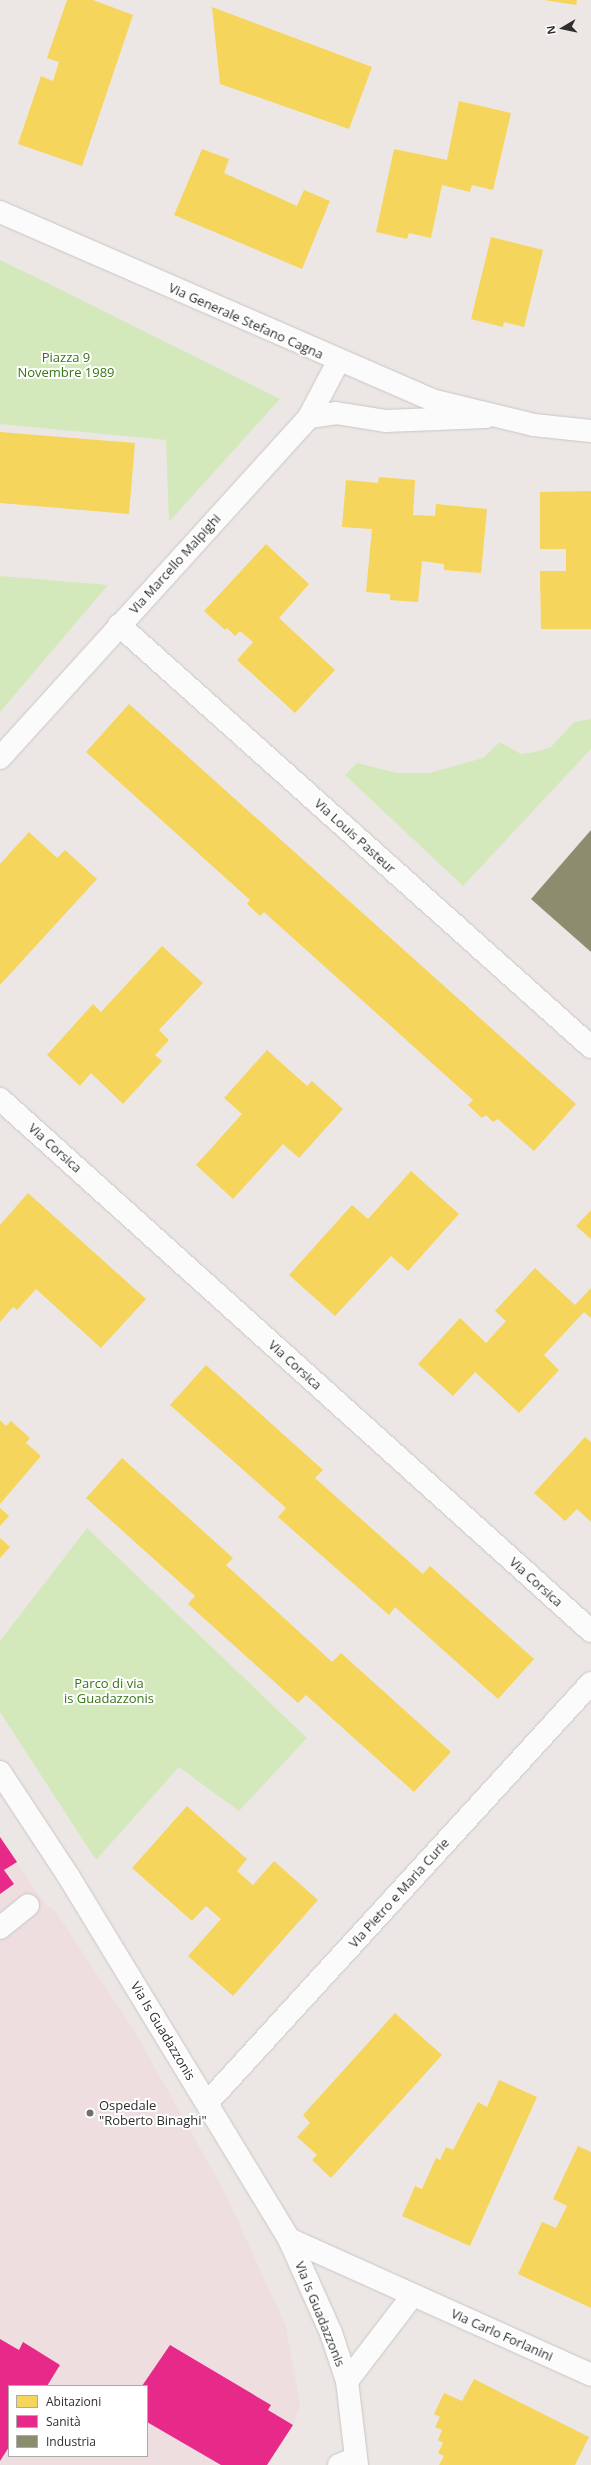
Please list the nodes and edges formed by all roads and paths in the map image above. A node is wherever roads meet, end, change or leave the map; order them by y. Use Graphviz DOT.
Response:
graph roads {
  1 [pos="0,212"];
  2 [pos="338,362"];
  3 [pos="496,416"];
  4 [pos="308,417"];
  5 [pos="591,430"];
  6 [pos="119,625"];
  7 [pos="0,758"];
  8 [pos="591,1047"];
  9 [pos="0,1099"];
  10 [pos="591,1631"];
  11 [pos="591,1683"];
  12 [pos="0,1772"];
  13 [pos="28,1905"];
  14 [pos="0,1928"];
  15 [pos="207,2103"];
  16 [pos="289,2239"];
  17 [pos="413,2295"];
  18 [pos="591,2375"];
  19 [pos="347,2381"];
  20 [pos="351,2463"];
  1 -- 2 [label="street, Via Generale Stefano Cagna"];
  2 -- 3 [label="street, Via Generale Stefano Cagna"];
  2 -- 4 [label="street, Via Marcello Malpighi"];
  3 -- 4 [label="street, Via Generale Stefano Cagna"];
  3 -- 5 [label="street, Via Generale Stefano Cagna"];
  4 -- 6 [label="street, Via Marcello Malpighi"];
  6 -- 7 [label="street, Via Marcello Malpighi"];
  6 -- 8 [label="street, Via Louis Pasteur"];
  9 -- 10 [label="street, Via Corsica"];
  11 -- 15 [label="street, Via Pietro e Maria Curie"];
  12 -- 15 [label="street, Via Is Guadazzonis"];
  13 -- 14 [label="street"];
  15 -- 16 [label="street, Via Is Guadazzonis"];
  16 -- 17 [label="street, Via Carlo Forlanini"];
  16 -- 19 [label="street, Via Is Guadazzonis"];
  17 -- 18 [label="street, Via Carlo Forlanini"];
  17 -- 19 [label="street"];
  19 -- 20 [label="street, Via Is Guadazzonis"];
}
